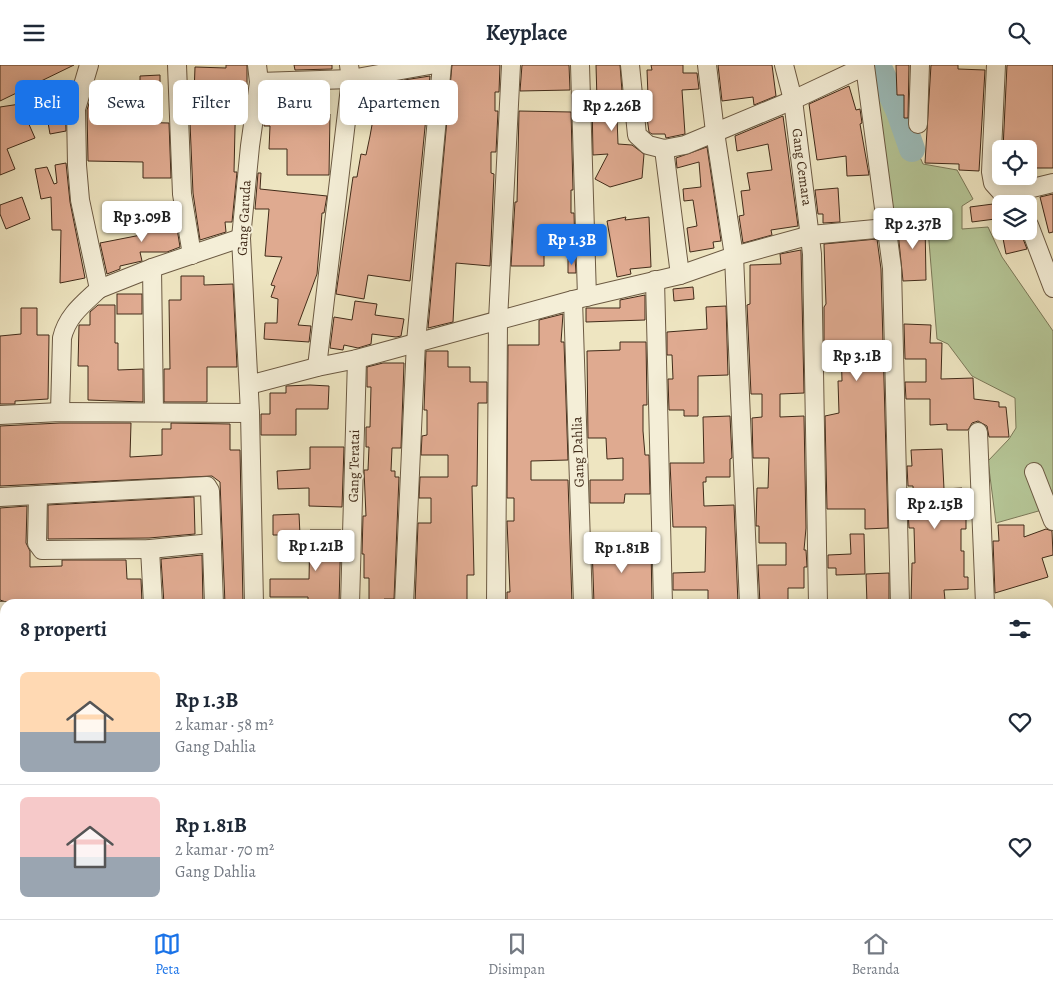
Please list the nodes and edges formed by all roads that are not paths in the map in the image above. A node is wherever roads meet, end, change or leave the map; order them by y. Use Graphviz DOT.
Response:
graph roads {
  1 [pos="89,65"];
  2 [pos="177,65"];
  3 [pos="442,65"];
  4 [pos="511,65"];
  5 [pos="580,65"];
  6 [pos="630,65"];
  7 [pos="707,65"];
  8 [pos="784,65"];
  9 [pos="920,65"];
  10 [pos="996,65"];
  11 [pos="422,66"];
  12 [pos="865,66"];
  13 [pos="350,72"];
  14 [pos="258,73"];
  15 [pos="793,100"];
  16 [pos="918,125"];
  17 [pos="715,132"];
  18 [pos="664,149"];
  19 [pos="1053,183"];
  20 [pos="1012,195"];
  21 [pos="1027,195"];
  22 [pos="886,227"];
  23 [pos="811,235"];
  24 [pos="241,237"];
  25 [pos="1035,240"];
  26 [pos="192,255"];
  27 [pos="734,256"];
  28 [pos="152,268"];
  29 [pos="680,275"];
  30 [pos="655,280"];
  31 [pos="1053,287"];
  32 [pos="99,289"];
  33 [pos="580,298"];
  34 [pos="498,320"];
  35 [pos="416,342"];
  36 [pos="357,359"];
  37 [pos="317,367"];
  38 [pos="249,385"];
  39 [pos="60,412"];
  40 [pos="154,413"];
  41 [pos="250,413"];
  42 [pos="0,415"];
  43 [pos="978,432"];
  44 [pos="1034,472"];
  45 [pos="38,495"];
  46 [pos="0,497"];
  47 [pos="1053,521"];
  48 [pos="212,543"];
  49 [pos="150,549"];
  50 [pos="153,599"];
  51 [pos="214,599"];
  52 [pos="254,599"];
  53 [pos="350,599"];
  54 [pos="404,599"];
  55 [pos="496,599"];
  56 [pos="583,599"];
  57 [pos="663,599"];
  58 [pos="749,599"];
  59 [pos="818,599"];
  60 [pos="900,599"];
  61 [pos="985,599"];
  1 -- 32 [label="street"];
  2 -- 26 [label="street"];
  3 -- 35 [label="street"];
  4 -- 34 [label="street"];
  5 -- 33 [label="street, Gang Dahlia"];
  6 -- 18 [label="street"];
  7 -- 17 [label="street"];
  8 -- 15 [label="street, Gang Cemara"];
  9 -- 16 [label="street"];
  10 -- 20 [label="street"];
  11 -- 13 [label="street"];
  12 -- 15 [label="street"];
  12 -- 22 [label="street"];
  13 -- 14 [label="street"];
  13 -- 37 [label="street"];
  14 -- 24 [label="street, Gang Garuda"];
  15 -- 17 [label="street"];
  15 -- 23 [label="street, Gang Cemara"];
  17 -- 18 [label="street"];
  17 -- 27 [label="street"];
  18 -- 29 [label="street"];
  19 -- 21 [label="street"];
  22 -- 23 [label="street"];
  22 -- 60 [label="street"];
  23 -- 27 [label="street"];
  23 -- 59 [label="street, Gang Cemara"];
  24 -- 26 [label="street"];
  24 -- 38 [label="street, Gang Garuda"];
  25 -- 31 [label="street"];
  26 -- 28 [label="street"];
  27 -- 29 [label="street"];
  27 -- 58 [label="street"];
  28 -- 32 [label="street"];
  28 -- 40 [label="street"];
  29 -- 30 [label="street"];
  30 -- 33 [label="street"];
  30 -- 57 [label="street"];
  32 -- 39 [label="street"];
  33 -- 34 [label="street"];
  33 -- 56 [label="street, Gang Dahlia"];
  34 -- 35 [label="street"];
  34 -- 55 [label="street"];
  35 -- 36 [label="street"];
  35 -- 54 [label="street"];
  36 -- 37 [label="street"];
  36 -- 53 [label="street, Gang Teratai"];
  37 -- 38 [label="street"];
  38 -- 41 [label="street, Gang Garuda"];
  39 -- 40 [label="street"];
  39 -- 42 [label="street"];
  40 -- 41 [label="street"];
  41 -- 52 [label="street, Gang Garuda"];
  43 -- 61 [label="street"];
  44 -- 47 [label="street"];
  45 -- 46 [label="street"];
  45 -- 48 [label="street"];
  45 -- 49 [label="street"];
  48 -- 49 [label="street"];
  48 -- 51 [label="street"];
  49 -- 50 [label="street"];
}
